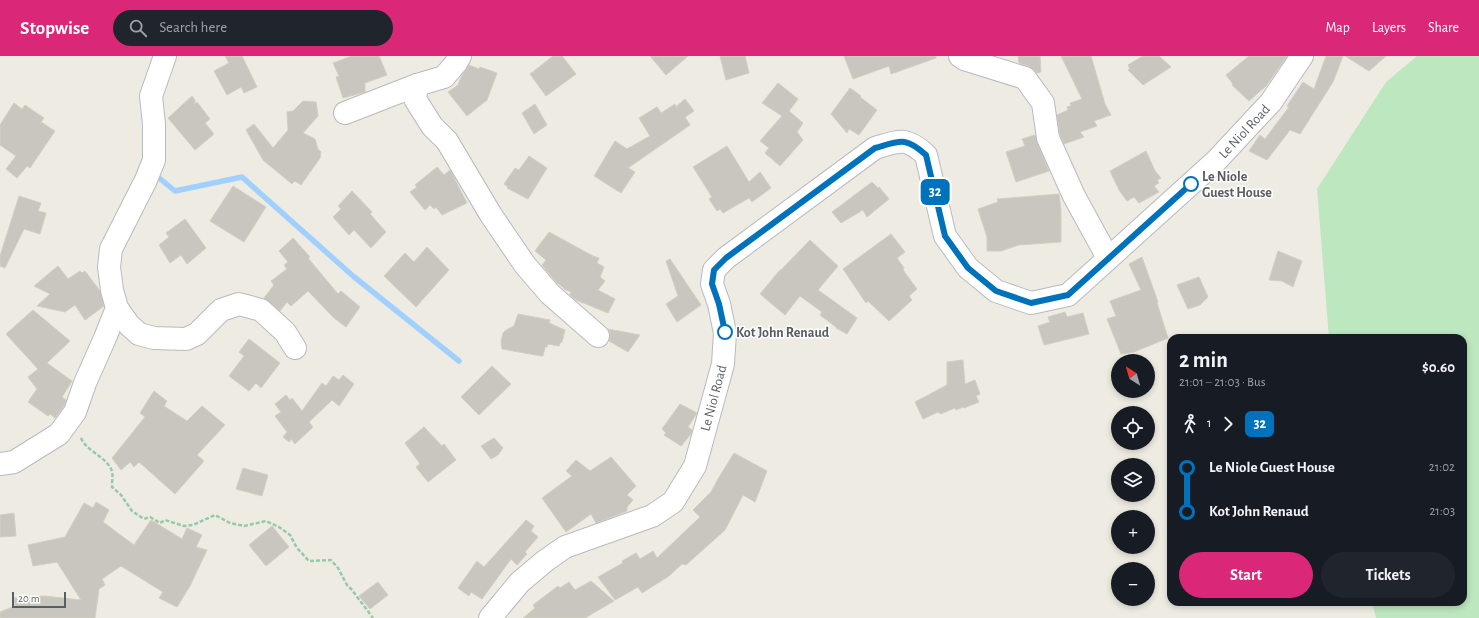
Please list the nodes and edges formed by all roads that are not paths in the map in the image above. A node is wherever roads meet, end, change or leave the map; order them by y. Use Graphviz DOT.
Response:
graph roads {
  1 [pos="165,56"];
  2 [pos="460,56"];
  3 [pos="960,56"];
  4 [pos="1302,56"];
  5 [pos="417,85"];
  6 [pos="345,113"];
  7 [pos="1108,258"];
  8 [pos="117,308"];
  9 [pos="598,336"];
  10 [pos="295,348"];
  11 [pos="0,464"];
  12 [pos="490,618"];
  1 -- 8 [label="street"];
  2 -- 5 [label="street"];
  3 -- 7 [label="street"];
  4 -- 7 [label="street, Le Niol Road"];
  5 -- 6 [label="street"];
  5 -- 9 [label="street"];
  7 -- 12 [label="street, Le Niol Road"];
  8 -- 10 [label="street"];
  8 -- 11 [label="street"];
}
